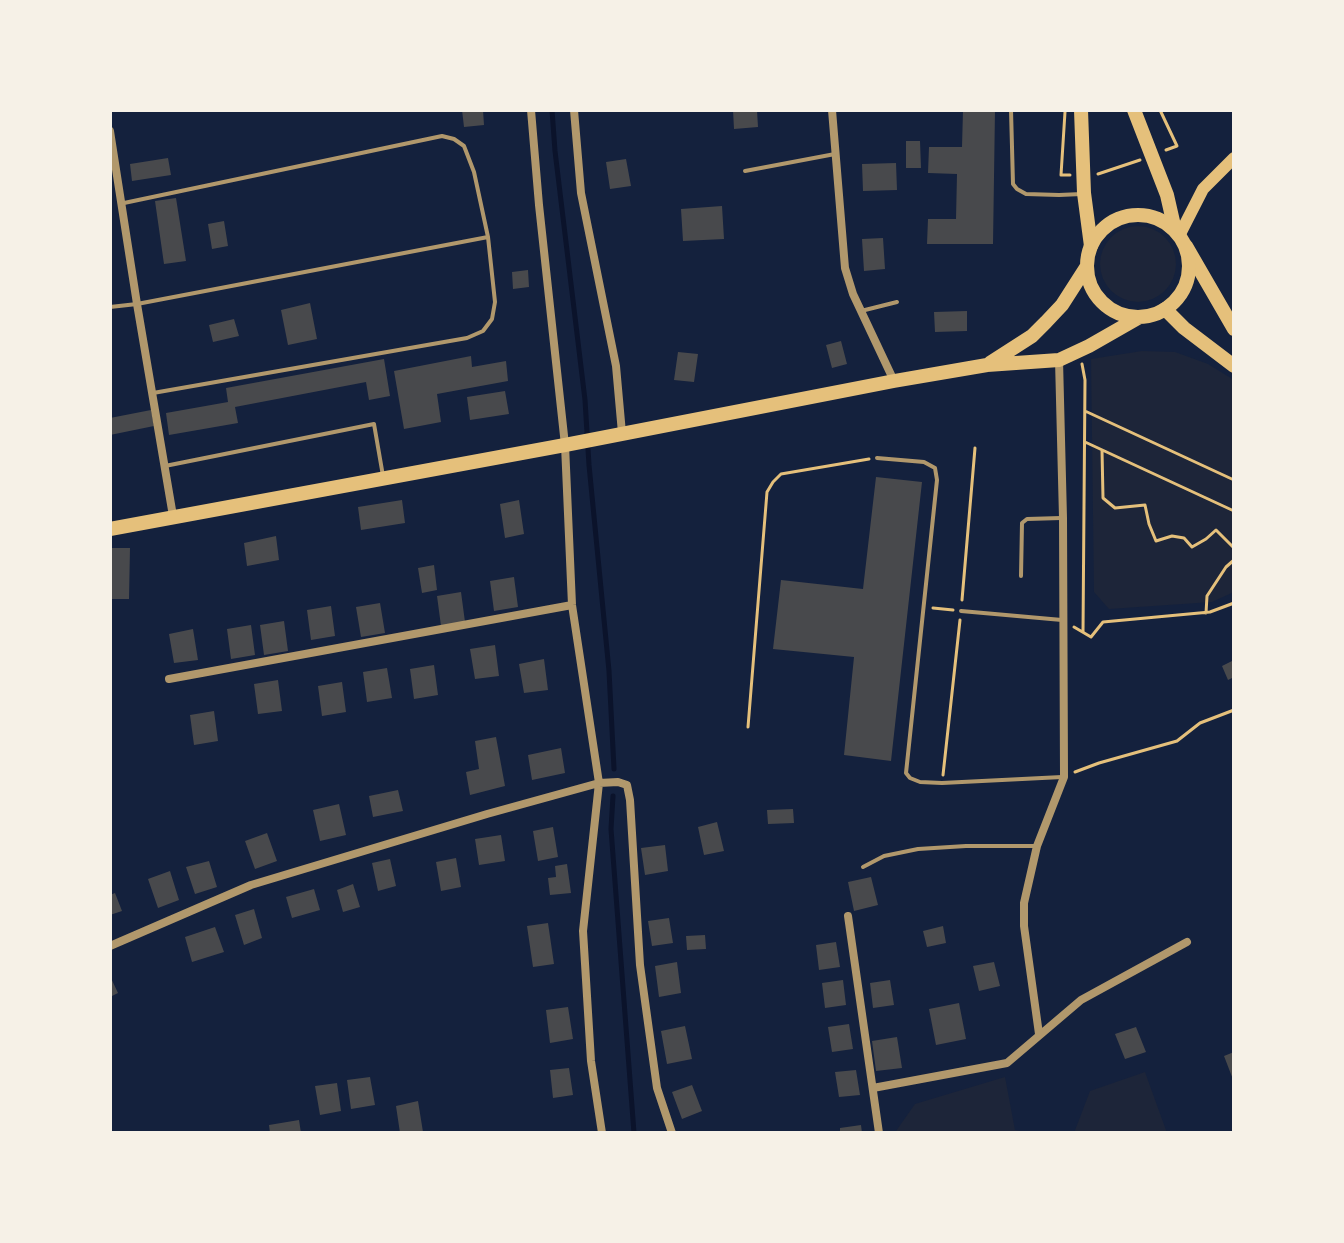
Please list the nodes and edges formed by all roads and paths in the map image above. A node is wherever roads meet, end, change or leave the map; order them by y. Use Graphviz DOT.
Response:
graph roads {
  1 [pos="531,110"];
  2 [pos="574,110"];
  3 [pos="832,110"];
  4 [pos="1011,110"];
  5 [pos="1065,110"];
  6 [pos="1081,110"];
  7 [pos="1134,110"];
  8 [pos="1160,110"];
  9 [pos="110,131"];
  10 [pos="835,154"];
  11 [pos="1153,155"];
  12 [pos="1234,158"];
  13 [pos="745,171"];
  14 [pos="1084,175"];
  15 [pos="1084,193"];
  16 [pos="121,204"];
  17 [pos="488,237"];
  18 [pos="1180,237"];
  19 [pos="1091,246"];
  20 [pos="1087,266"];
  21 [pos="897,302"];
  22 [pos="137,304"];
  23 [pos="110,307"];
  24 [pos="1165,309"];
  25 [pos="861,311"];
  26 [pos="1138,318"];
  27 [pos="1234,329"];
  28 [pos="1079,351"];
  29 [pos="1059,360"];
  30 [pos="987,365"];
  31 [pos="1234,366"];
  32 [pos="894,381"];
  33 [pos="152,393"];
  34 [pos="1085,411"];
  35 [pos="616,434"];
  36 [pos="1084,442"];
  37 [pos="570,444"];
  38 [pos="1102,450"];
  39 [pos="877,458"];
  40 [pos="165,466"];
  41 [pos="384,478"];
  42 [pos="1234,480"];
  43 [pos="1234,511"];
  44 [pos="173,516"];
  45 [pos="1063,518"];
  46 [pos="110,529"];
  47 [pos="1234,548"];
  48 [pos="1234,560"];
  49 [pos="1021,576"];
  50 [pos="1234,603"];
  51 [pos="572,605"];
  52 [pos="923,607"];
  53 [pos="961,611"];
  54 [pos="1206,613"];
  55 [pos="1063,620"];
  56 [pos="1083,632"];
  57 [pos="1091,637"];
  58 [pos="169,679"];
  59 [pos="1234,710"];
  60 [pos="748,727"];
  61 [pos="1064,777"];
  62 [pos="599,783"];
  63 [pos="1037,846"];
  64 [pos="863,867"];
  65 [pos="848,916"];
  66 [pos="1187,942"];
  67 [pos="110,946"];
  68 [pos="1039,1034"];
  69 [pos="873,1088"];
  70 [pos="602,1133"];
  71 [pos="672,1133"];
  72 [pos="879,1133"];
  1 -- 37 [label="street"];
  2 -- 35 [label="street"];
  3 -- 10 [label="street"];
  4 -- 15 [label="lane"];
  5 -- 14 [label="path"];
  6 -- 14 [label="main road"];
  7 -- 11 [label="main road"];
  8 -- 11 [label="path"];
  9 -- 16 [label="street"];
  10 -- 13 [label="lane"];
  10 -- 25 [label="street"];
  11 -- 14 [label="path"];
  11 -- 18 [label="main road"];
  12 -- 18 [label="main road"];
  14 -- 15 [label="main road"];
  15 -- 19 [label="main road"];
  16 -- 17 [label="lane"];
  16 -- 22 [label="street"];
  17 -- 22 [label="lane"];
  17 -- 33 [label="lane"];
  18 -- 19 [label="main road"];
  18 -- 24 [label="main road"];
  18 -- 27 [label="main road"];
  19 -- 20 [label="main road"];
  20 -- 26 [label="main road"];
  20 -- 30 [label="main road"];
  21 -- 25 [label="lane"];
  22 -- 23 [label="lane"];
  22 -- 33 [label="street"];
  24 -- 26 [label="main road"];
  24 -- 31 [label="main road"];
  25 -- 32 [label="street"];
  26 -- 28 [label="main road"];
  28 -- 29 [label="main road"];
  28 -- 34 [label="path"];
  29 -- 30 [label="main road"];
  29 -- 45 [label="street"];
  30 -- 32 [label="main road"];
  32 -- 35 [label="main road"];
  33 -- 40 [label="street"];
  34 -- 36 [label="path"];
  34 -- 42 [label="path"];
  35 -- 37 [label="main road"];
  36 -- 38 [label="path"];
  36 -- 56 [label="path"];
  37 -- 41 [label="main road"];
  37 -- 51 [label="street"];
  38 -- 43 [label="path"];
  38 -- 47 [label="path"];
  39 -- 52 [label="lane"];
  39 -- 60 [label="path"];
  40 -- 41 [label="lane"];
  40 -- 44 [label="street"];
  41 -- 44 [label="main road"];
  44 -- 46 [label="main road"];
  45 -- 49 [label="lane"];
  45 -- 55 [label="street"];
  48 -- 54 [label="path"];
  50 -- 54 [label="path"];
  51 -- 58 [label="street"];
  51 -- 62 [label="street"];
  52 -- 53 [label="path"];
  52 -- 61 [label="lane"];
  53 -- 55 [label="lane"];
  54 -- 57 [label="path"];
  55 -- 61 [label="street"];
  59 -- 61 [label="path"];
  61 -- 63 [label="street"];
  62 -- 67 [label="street"];
  62 -- 70 [label="street"];
  62 -- 71 [label="street"];
  63 -- 64 [label="lane"];
  63 -- 68 [label="street"];
  65 -- 69 [label="street"];
  66 -- 68 [label="street"];
  68 -- 69 [label="street"];
  69 -- 72 [label="street"];
}
